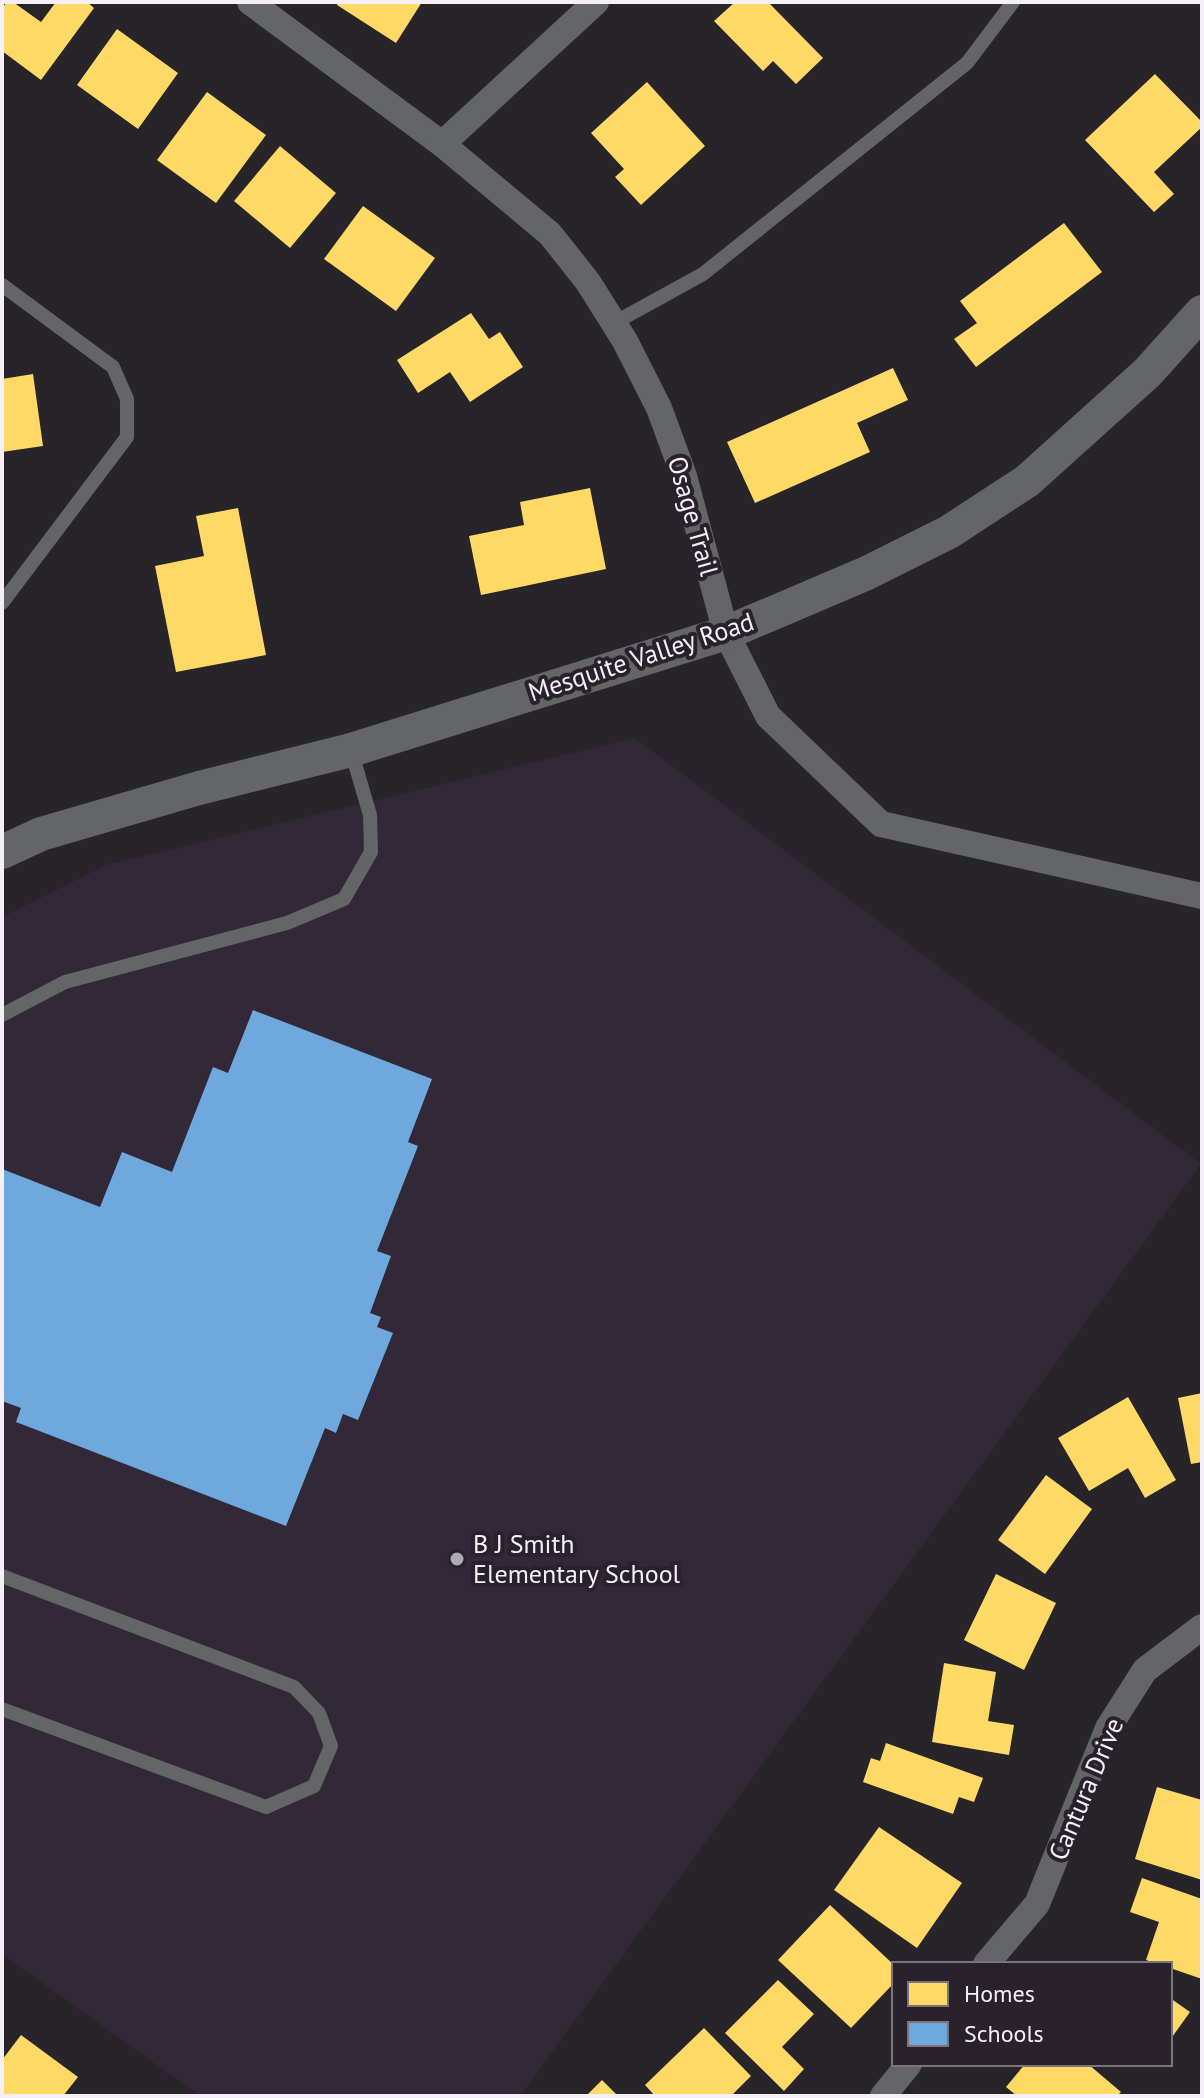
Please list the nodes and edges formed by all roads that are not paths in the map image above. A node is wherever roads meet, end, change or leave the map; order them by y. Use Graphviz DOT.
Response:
graph roads {
  1 [pos="250,2"];
  2 [pos="596,2"];
  3 [pos="1013,2"];
  4 [pos="442,144"];
  5 [pos="2,285"];
  6 [pos="1202,312"];
  7 [pos="614,323"];
  8 [pos="2,603"];
  9 [pos="726,633"];
  10 [pos="351,750"];
  11 [pos="2,852"];
  12 [pos="1202,896"];
  13 [pos="2,1015"];
  14 [pos="2,1576"];
  15 [pos="1202,1627"];
  16 [pos="2,1709"];
  17 [pos="988,1962"];
  18 [pos="907,2066"];
  19 [pos="883,2096"];
  1 -- 4 [label="street, Osage Trail"];
  2 -- 4 [label="street"];
  3 -- 7 [label="lane"];
  4 -- 7 [label="street, Osage Trail"];
  5 -- 8 [label="lane"];
  6 -- 9 [label="street, Mesquite Valley Road"];
  7 -- 9 [label="street, Osage Trail"];
  9 -- 10 [label="street, Mesquite Valley Road"];
  9 -- 12 [label="street, Osage Trail"];
  10 -- 11 [label="street, Mesquite Valley Road"];
  10 -- 13 [label="lane"];
  14 -- 16 [label="lane"];
  15 -- 17 [label="street, Cantura Drive"];
  18 -- 19 [label="street"];
}
